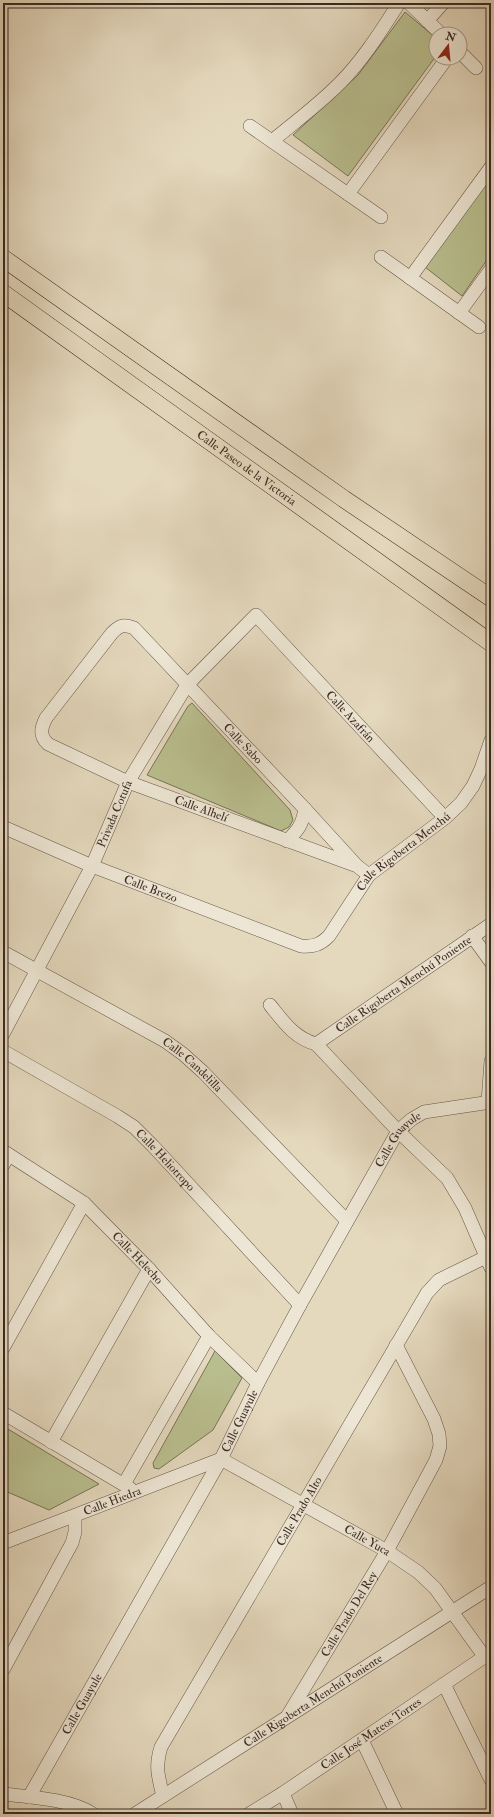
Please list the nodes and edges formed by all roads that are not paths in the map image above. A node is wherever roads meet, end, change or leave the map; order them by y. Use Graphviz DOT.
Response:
graph roads {
  1 [pos="399,3"];
  2 [pos="409,3"];
  3 [pos="443,3"];
  4 [pos="427,21"];
  5 [pos="432,26"];
  6 [pos="468,60"];
  7 [pos="441,66"];
  8 [pos="476,68"];
  9 [pos="250,126"];
  10 [pos="272,141"];
  11 [pos="491,167"];
  12 [pos="348,194"];
  13 [pos="381,217"];
  14 [pos="381,257"];
  15 [pos="3,258"];
  16 [pos="491,269"];
  17 [pos="410,278"];
  18 [pos="3,293"];
  19 [pos="459,313"];
  20 [pos="479,327"];
  21 [pos="491,598"];
  22 [pos="256,615"];
  23 [pos="491,643"];
  24 [pos="187,685"];
  25 [pos="491,740"];
  26 [pos="48,744"];
  27 [pos="128,782"];
  28 [pos="305,809"];
  29 [pos="445,818"];
  30 [pos="3,827"];
  31 [pos="287,840"];
  32 [pos="92,866"];
  33 [pos="357,866"];
  34 [pos="369,875"];
  35 [pos="491,924"];
  36 [pos="472,936"];
  37 [pos="301,946"];
  38 [pos="3,952"];
  39 [pos="491,962"];
  40 [pos="37,970"];
  41 [pos="270,1005"];
  42 [pos="3,1034"];
  43 [pos="316,1044"];
  44 [pos="3,1051"];
  45 [pos="491,1061"];
  46 [pos="490,1102"];
  47 [pos="398,1131"];
  48 [pos="5,1157"];
  49 [pos="84,1203"];
  50 [pos="347,1221"];
  51 [pos="488,1263"];
  52 [pos="149,1269"];
  53 [pos="300,1304"];
  54 [pos="209,1336"];
  55 [pos="396,1345"];
  56 [pos="3,1348"];
  57 [pos="258,1383"];
  58 [pos="3,1413"];
  59 [pos="51,1442"];
  60 [pos="221,1459"];
  61 [pos="124,1484"];
  62 [pos="138,1493"];
  63 [pos="303,1505"];
  64 [pos="75,1516"];
  65 [pos="3,1543"];
  66 [pos="387,1551"];
  67 [pos="491,1587"];
  68 [pos="452,1612"];
  69 [pos="487,1654"];
  70 [pos="3,1670"];
  71 [pos="444,1684"];
  72 [pos="287,1716"];
  73 [pos="362,1740"];
  74 [pos="491,1780"];
  75 [pos="283,1793"];
  76 [pos="3,1794"];
  77 [pos="163,1796"];
  78 [pos="30,1797"];
  79 [pos="93,1814"];
  80 [pos="135,1814"];
  81 [pos="249,1814"];
  82 [pos="292,1814"];
  83 [pos="397,1814"];
  1 -- 10 [label="street"];
  2 -- 4 [label="street"];
  3 -- 4 [label="street"];
  4 -- 5 [label="street"];
  6 -- 8 [label="street"];
  7 -- 12 [label="street"];
  9 -- 10 [label="street"];
  10 -- 12 [label="street"];
  11 -- 17 [label="street"];
  12 -- 13 [label="street"];
  14 -- 17 [label="street"];
  15 -- 21 [label="main road"];
  16 -- 19 [label="street"];
  17 -- 19 [label="street"];
  18 -- 23 [label="main road, Calle Paseo de la Victoria"];
  19 -- 20 [label="street"];
  22 -- 24 [label="street, Privada Cotufa"];
  22 -- 29 [label="street, Calle Azafrán"];
  24 -- 26 [label="street, Calle Sabo"];
  24 -- 27 [label="street, Privada Cotufa"];
  24 -- 28 [label="street, Calle Sabo"];
  25 -- 29 [label="street, Calle Rigoberta Menchú"];
  26 -- 27 [label="street, Calle Alhelí"];
  27 -- 31 [label="street, Calle Alhelí"];
  27 -- 32 [label="street, Privada Cotufa"];
  28 -- 31 [label="street"];
  28 -- 33 [label="street, Calle Sabo"];
  29 -- 34 [label="street, Calle Rigoberta Menchú"];
  30 -- 32 [label="street, Calle Brezo"];
  31 -- 33 [label="street, Calle Alhelí"];
  32 -- 37 [label="street, Calle Brezo"];
  32 -- 40 [label="street, Privada Cotufa"];
  33 -- 34 [label="street, Calle Sabo"];
  34 -- 37 [label="street, Calle Rigoberta Menchú"];
  35 -- 36 [label="street, Calle Rigoberta Menchú Poniente"];
  36 -- 39 [label="street"];
  36 -- 43 [label="street, Calle Rigoberta Menchú Poniente"];
  38 -- 40 [label="street, Calle Candelilla"];
  40 -- 42 [label="street, Privada Cotufa"];
  40 -- 50 [label="street, Calle Candelilla"];
  41 -- 43 [label="street"];
  43 -- 47 [label="street"];
  44 -- 53 [label="street, Calle Heliotropo"];
  45 -- 46 [label="street"];
  46 -- 47 [label="street, Calle Guayule"];
  47 -- 50 [label="street, Calle Guayule"];
  47 -- 51 [label="street"];
  48 -- 49 [label="street, Calle Helecho"];
  49 -- 52 [label="street, Calle Helecho"];
  49 -- 56 [label="street"];
  50 -- 53 [label="street, Calle Guayule"];
  51 -- 55 [label="street, Calle Prado Alto"];
  52 -- 54 [label="street, Calle Helecho"];
  52 -- 59 [label="street"];
  53 -- 57 [label="street, Calle Guayule"];
  54 -- 57 [label="street, Calle Helecho"];
  54 -- 61 [label="street"];
  55 -- 63 [label="street, Calle Prado Alto"];
  55 -- 66 [label="street, Calle Prado Del Rey"];
  57 -- 60 [label="street, Calle Guayule"];
  58 -- 59 [label="street"];
  59 -- 61 [label="street"];
  60 -- 62 [label="street, Calle Hiedra"];
  60 -- 63 [label="street, Calle Yuca"];
  60 -- 78 [label="street, Calle Guayule"];
  61 -- 62 [label="street"];
  62 -- 64 [label="street, Calle Hiedra"];
  63 -- 66 [label="street, Calle Yuca"];
  63 -- 77 [label="street, Calle Prado Alto"];
  64 -- 65 [label="street, Calle Hiedra"];
  64 -- 70 [label="street"];
  66 -- 68 [label="street, Calle Yuca"];
  66 -- 72 [label="street, Calle Prado Del Rey"];
  67 -- 68 [label="street, Calle Rigoberta Menchú Poniente"];
  68 -- 69 [label="street, Calle Yuca"];
  68 -- 72 [label="street, Calle Rigoberta Menchú Poniente"];
  69 -- 71 [label="street, Calle José Mateos Torres"];
  71 -- 73 [label="street, Calle José Mateos Torres"];
  71 -- 74 [label="street"];
  72 -- 77 [label="street, Calle Rigoberta Menchú Poniente"];
  73 -- 75 [label="street, Calle José Mateos Torres"];
  73 -- 83 [label="street"];
  75 -- 81 [label="street, Calle José Mateos Torres"];
  75 -- 82 [label="street"];
  76 -- 78 [label="street"];
  77 -- 80 [label="street, Calle Rigoberta Menchú Poniente"];
  78 -- 79 [label="street"];
}
